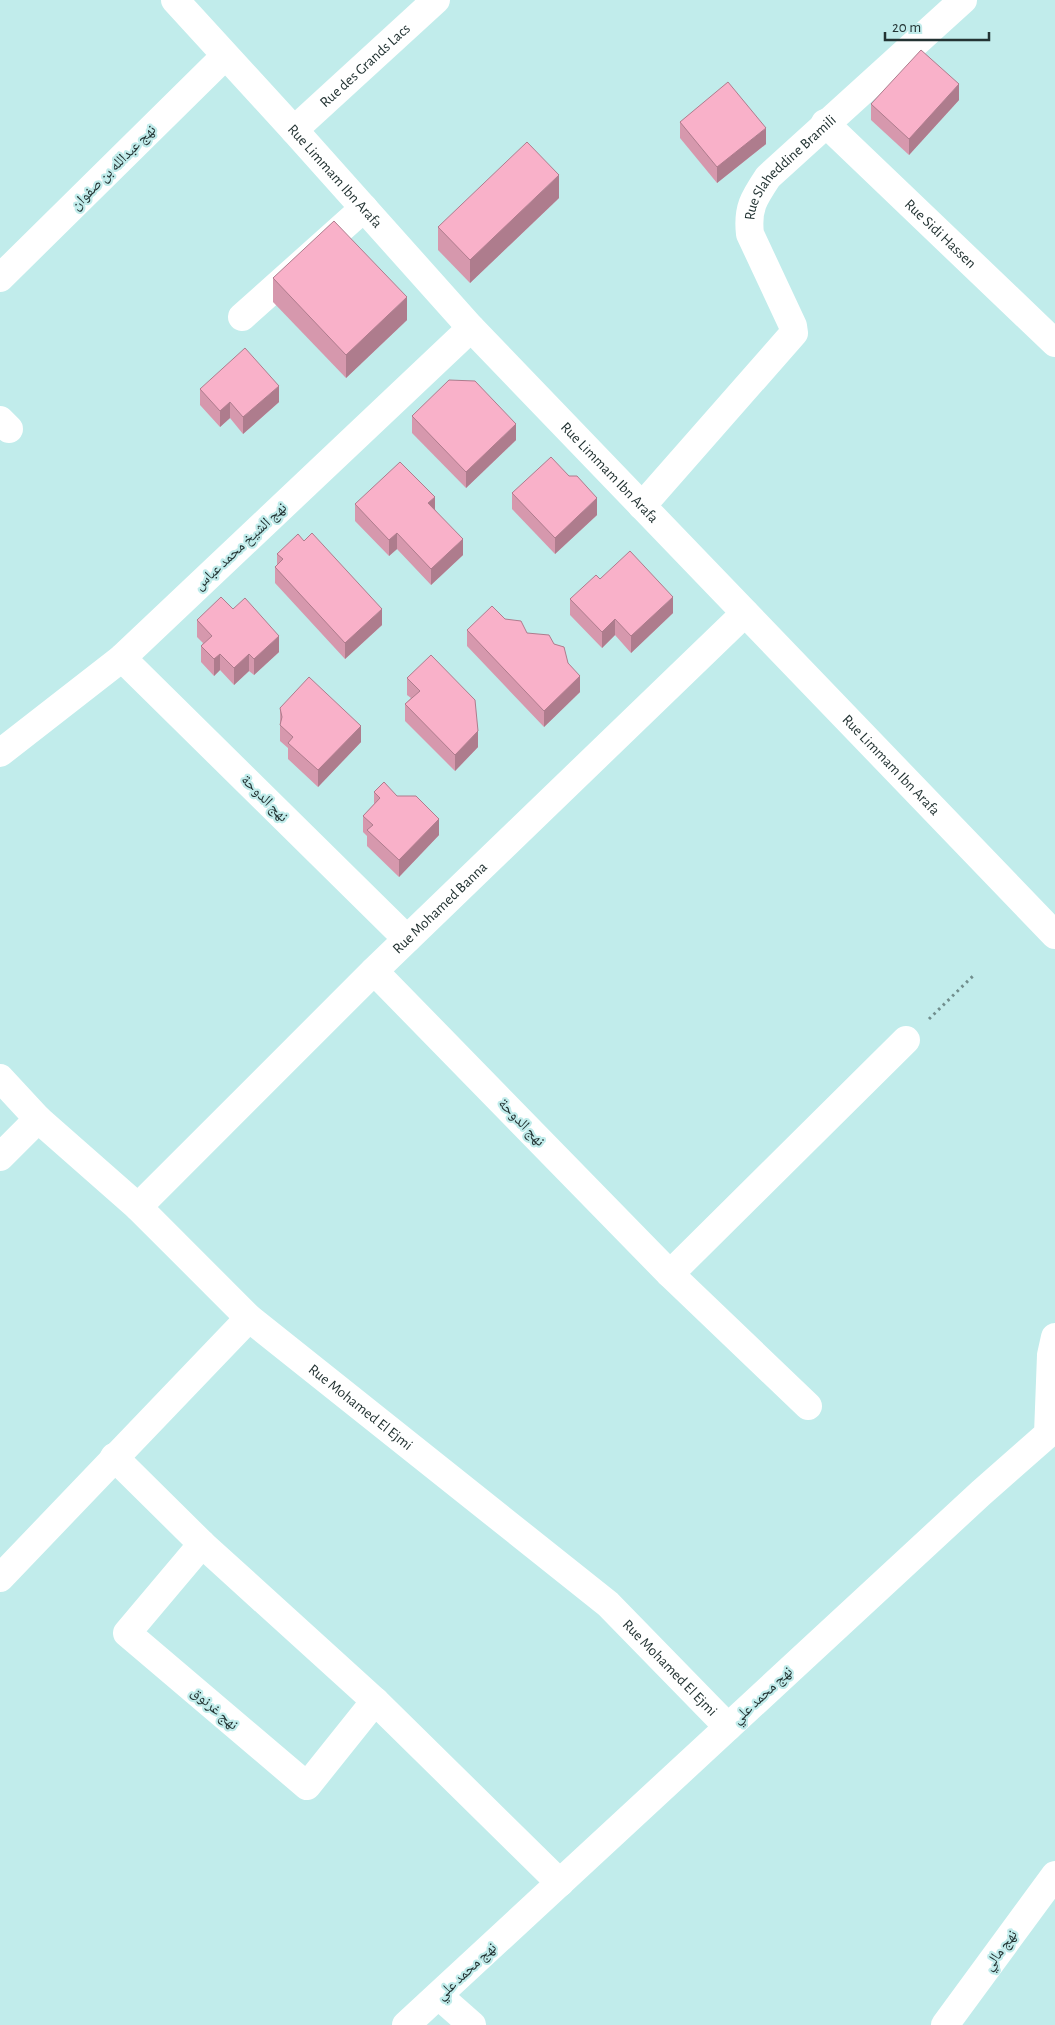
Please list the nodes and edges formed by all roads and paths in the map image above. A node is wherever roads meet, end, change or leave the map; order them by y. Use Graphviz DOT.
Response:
graph roads {
  1 [pos="175,0"];
  2 [pos="436,0"];
  3 [pos="962,0"];
  4 [pos="225,56"];
  5 [pos="826,123"];
  6 [pos="294,130"];
  7 [pos="364,208"];
  8 [pos="0,278"];
  9 [pos="242,317"];
  10 [pos="472,328"];
  11 [pos="1055,343"];
  12 [pos="642,506"];
  13 [pos="745,613"];
  14 [pos="122,658"];
  15 [pos="0,754"];
  16 [pos="1055,935"];
  17 [pos="407,939"];
  18 [pos="374,971"];
  19 [pos="975,974"];
  20 [pos="906,1040"];
  21 [pos="0,1078"];
  22 [pos="38,1119"];
  23 [pos="0,1157"];
  24 [pos="138,1207"];
  25 [pos="670,1274"];
  26 [pos="249,1318"];
  27 [pos="1055,1337"];
  28 [pos="808,1406"];
  29 [pos="1052,1443"];
  30 [pos="114,1457"];
  31 [pos="202,1544"];
  32 [pos="0,1578"];
  33 [pos="375,1700"];
  34 [pos="728,1727"];
  35 [pos="1055,1875"];
  36 [pos="560,1883"];
  37 [pos="438,1996"];
  38 [pos="950,2023"];
  39 [pos="406,2025"];
  40 [pos="472,2025"];
  1 -- 4 [label="street, Rue Limmam Ibn Arafa"];
  2 -- 6 [label="street, Rue des Grands Lacs"];
  3 -- 5 [label="street, Rue Slaheddine Bramili"];
  4 -- 6 [label="street, Rue Limmam Ibn Arafa"];
  4 -- 8 [label="street, نهج عبدالله بن صفوان"];
  5 -- 11 [label="street, Rue Sidi Hassen"];
  5 -- 12 [label="street, Rue Slaheddine Bramili"];
  6 -- 7 [label="street, Rue Limmam Ibn Arafa"];
  7 -- 9 [label="street"];
  7 -- 10 [label="street, Rue Limmam Ibn Arafa"];
  10 -- 12 [label="street, Rue Limmam Ibn Arafa"];
  10 -- 14 [label="street, نهج الشيخ محمد عباس"];
  12 -- 13 [label="street, Rue Limmam Ibn Arafa"];
  13 -- 16 [label="street, Rue Limmam Ibn Arafa"];
  13 -- 17 [label="street, Rue Mohamed Banna"];
  14 -- 15 [label="street, نهج الشيخ محمد عباس"];
  14 -- 17 [label="street, نهج الدوحة"];
  17 -- 18 [label="street, Rue Mohamed Banna"];
  18 -- 24 [label="street, Rue Mohamed Banna"];
  18 -- 25 [label="street, نهج الدوحة"];
  19 -- 20 [label="path"];
  20 -- 25 [label="street"];
  21 -- 22 [label="street, Rue Mohamed El Ejmi"];
  22 -- 23 [label="street"];
  22 -- 24 [label="street, Rue Mohamed El Ejmi"];
  24 -- 26 [label="street, Rue Mohamed El Ejmi"];
  25 -- 28 [label="street, نهج الدوحة"];
  26 -- 30 [label="street"];
  26 -- 34 [label="street, Rue Mohamed El Ejmi"];
  27 -- 29 [label="street, نهج محمد علي"];
  29 -- 34 [label="street, نهج محمد علي"];
  30 -- 31 [label="street"];
  30 -- 32 [label="street"];
  31 -- 33 [label="street"];
  31 -- 33 [label="street, نهج غرنوق"];
  33 -- 36 [label="street"];
  34 -- 36 [label="street, نهج محمد علي"];
  35 -- 38 [label="street, نهج مالي"];
  36 -- 37 [label="street, نهج محمد علي"];
  37 -- 39 [label="street, نهج محمد علي"];
  37 -- 40 [label="street"];
}
